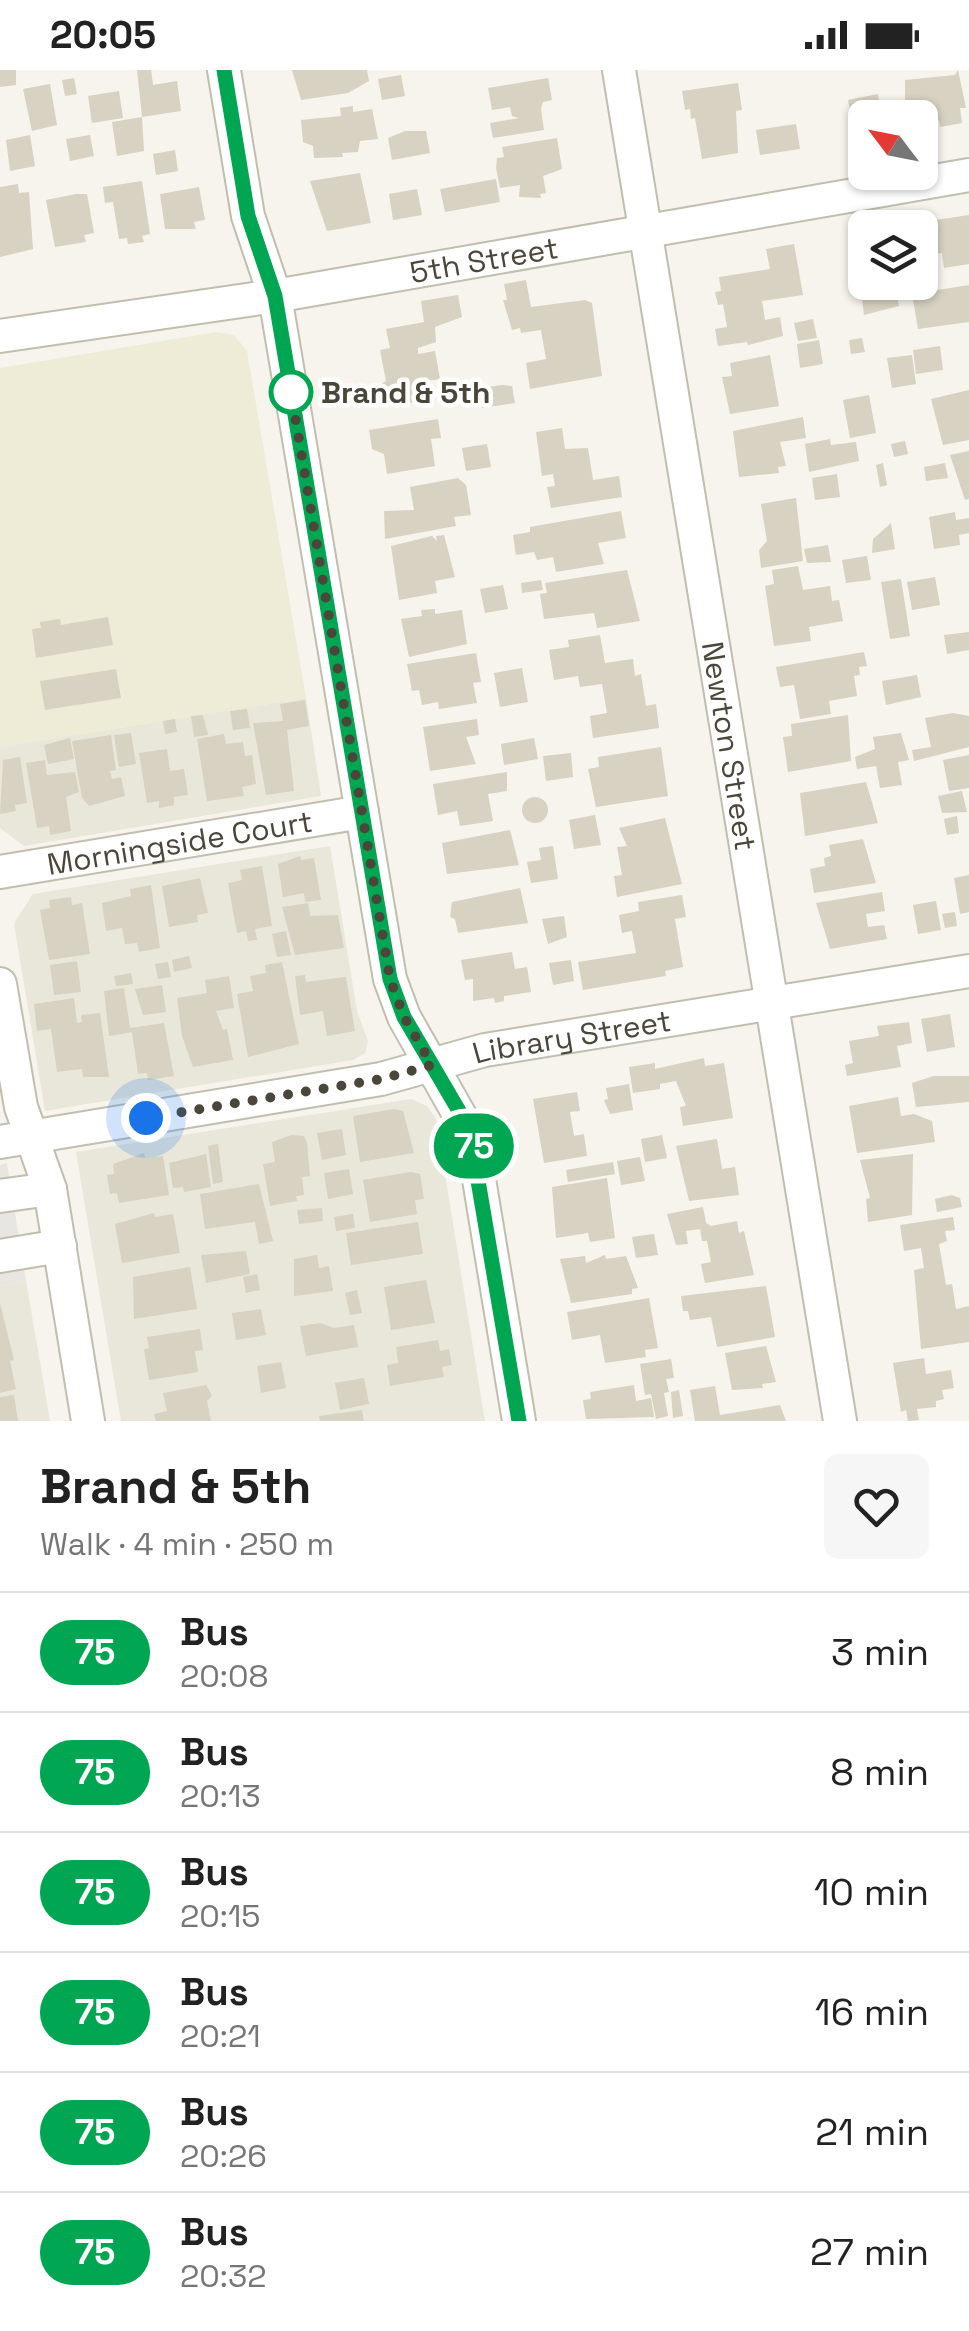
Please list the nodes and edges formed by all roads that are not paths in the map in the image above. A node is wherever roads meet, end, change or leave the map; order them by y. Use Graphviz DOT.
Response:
graph roads {
  1 [pos="224,70"];
  2 [pos="619,70"];
  3 [pos="969,174"];
  4 [pos="646,233"];
  5 [pos="275,296"];
  6 [pos="0,336"];
  7 [pos="362,812"];
  8 [pos="0,872"];
  9 [pos="969,970"];
  10 [pos="0,984"];
  11 [pos="770,1004"];
  12 [pos="432,1065"];
  13 [pos="15,1139"];
  14 [pos="50,1189"];
  15 [pos="0,1196"];
  16 [pos="60,1246"];
  17 [pos="0,1256"];
  18 [pos="88,1421"];
  19 [pos="519,1421"];
  20 [pos="840,1421"];
  1 -- 5 [label="street"];
  2 -- 4 [label="street, Newton Street"];
  3 -- 4 [label="street, 5th Street"];
  4 -- 5 [label="street, 5th Street"];
  4 -- 11 [label="street, Newton Street"];
  5 -- 6 [label="street, 5th Street"];
  5 -- 7 [label="street"];
  7 -- 8 [label="street, Morningside Court"];
  7 -- 12 [label="street"];
  9 -- 11 [label="street, Library Street"];
  10 -- 13 [label="street"];
  11 -- 12 [label="street, Library Street"];
  11 -- 20 [label="street, Newton Street"];
  12 -- 13 [label="street, Library Street"];
  12 -- 19 [label="street"];
  13 -- 14 [label="street"];
  14 -- 15 [label="street"];
  14 -- 16 [label="street"];
  16 -- 17 [label="street"];
  16 -- 18 [label="street"];
}
